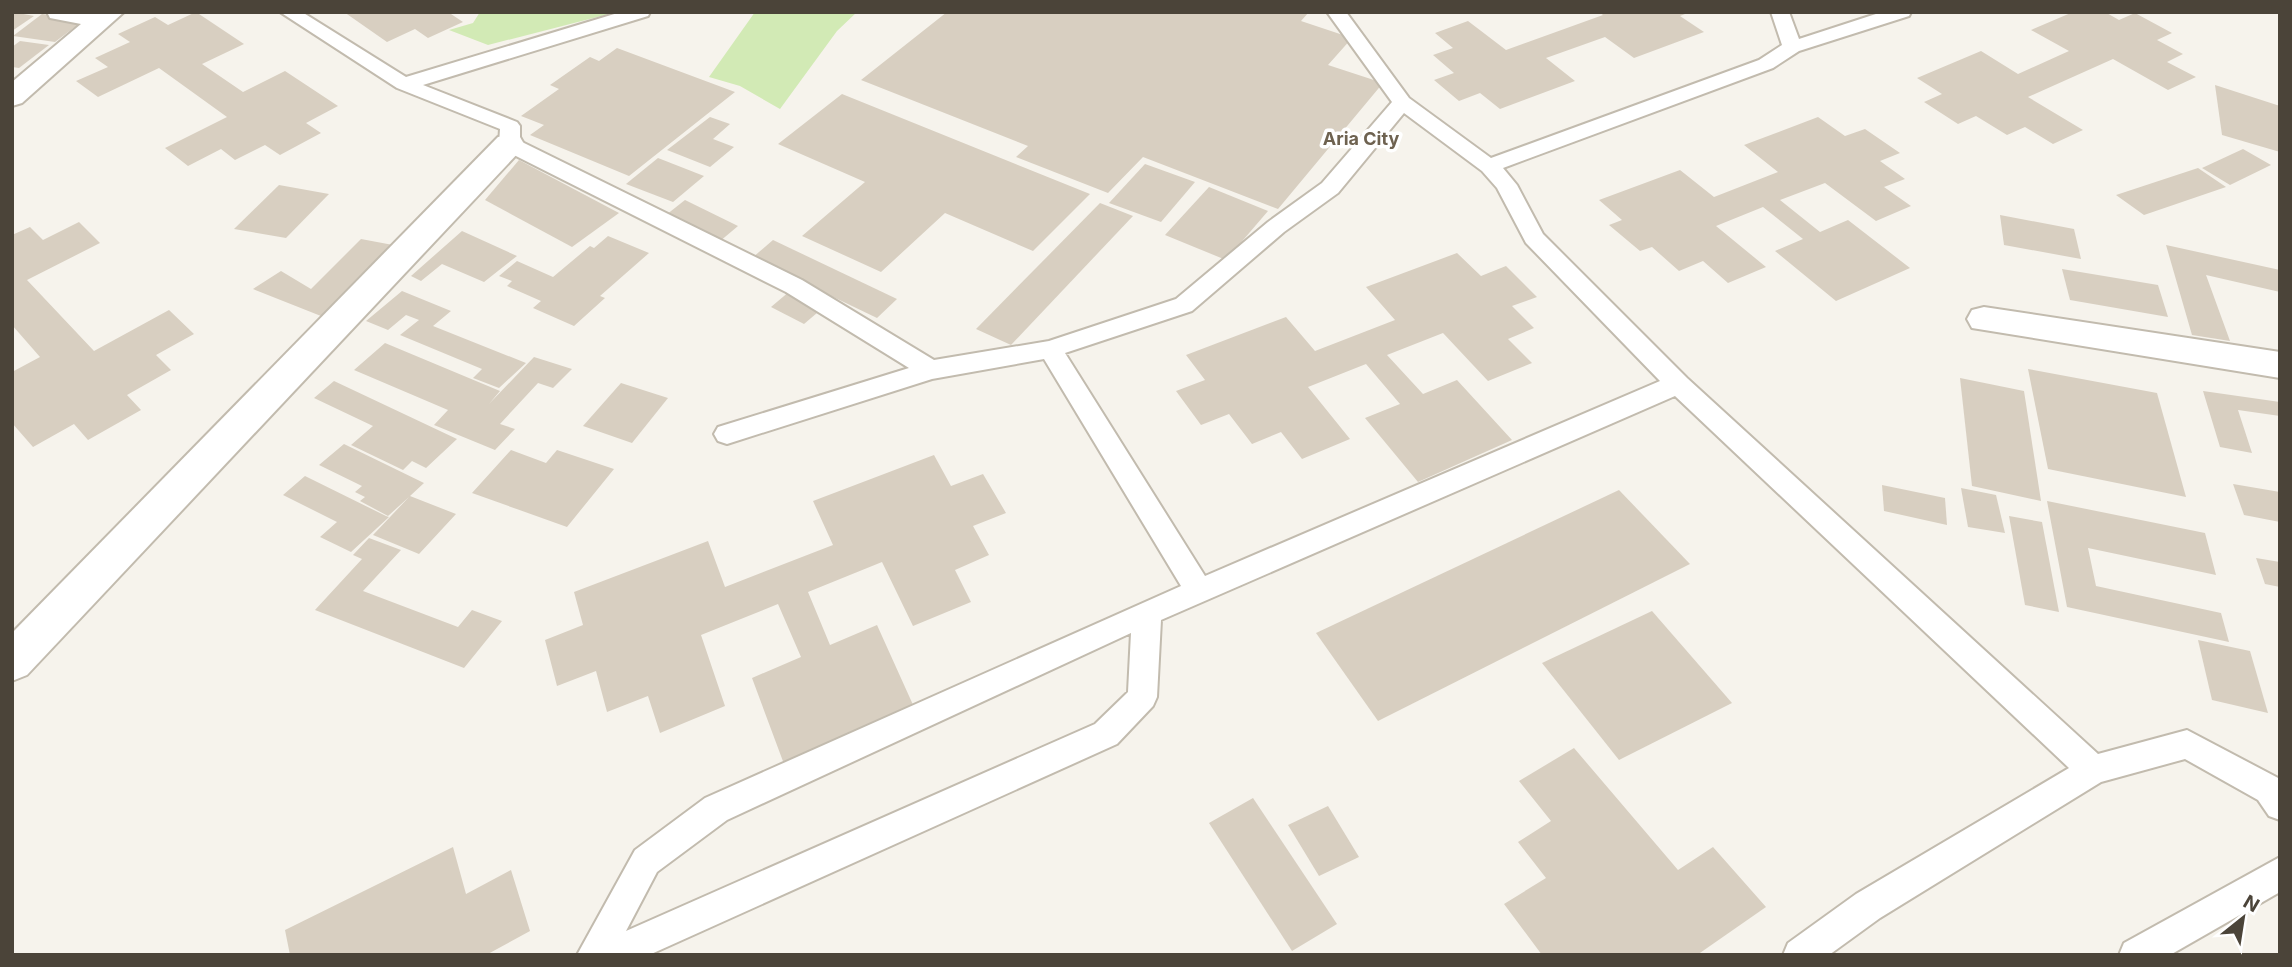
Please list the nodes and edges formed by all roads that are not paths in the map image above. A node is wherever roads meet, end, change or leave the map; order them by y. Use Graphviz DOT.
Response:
graph roads {
  1 [pos="60,12"];
  2 [pos="289,12"];
  3 [pos="641,12"];
  4 [pos="1336,12"];
  5 [pos="1780,12"];
  6 [pos="1902,12"];
  7 [pos="106,16"];
  8 [pos="1792,47"];
  9 [pos="404,84"];
  10 [pos="12,97"];
  11 [pos="1402,102"];
  12 [pos="509,144"];
  13 [pos="1489,166"];
  14 [pos="1984,319"];
  15 [pos="1050,349"];
  16 [pos="2280,365"];
  17 [pos="931,370"];
  18 [pos="1678,384"];
  19 [pos="727,434"];
  20 [pos="1200,592"];
  21 [pos="1147,613"];
  22 [pos="12,662"];
  23 [pos="2093,770"];
  24 [pos="2276,793"];
  25 [pos="2280,873"];
  26 [pos="594,955"];
  27 [pos="610,955"];
  28 [pos="1800,955"];
  29 [pos="2136,955"];
  1 -- 7 [label="street"];
  2 -- 9 [label="lane"];
  3 -- 9 [label="lane"];
  4 -- 11 [label="lane"];
  5 -- 8 [label="lane"];
  6 -- 8 [label="lane"];
  7 -- 10 [label="street"];
  8 -- 13 [label="lane"];
  9 -- 12 [label="lane"];
  11 -- 13 [label="lane"];
  11 -- 15 [label="lane"];
  12 -- 17 [label="lane"];
  12 -- 22 [label="street"];
  13 -- 18 [label="lane"];
  14 -- 16 [label="street"];
  15 -- 17 [label="lane"];
  15 -- 20 [label="lane"];
  17 -- 19 [label="lane"];
  18 -- 20 [label="lane"];
  18 -- 23 [label="lane"];
  20 -- 21 [label="lane"];
  21 -- 26 [label="lane"];
  21 -- 27 [label="lane"];
  23 -- 24 [label="lane"];
  23 -- 28 [label="lane"];
  25 -- 29 [label="lane"];
}
